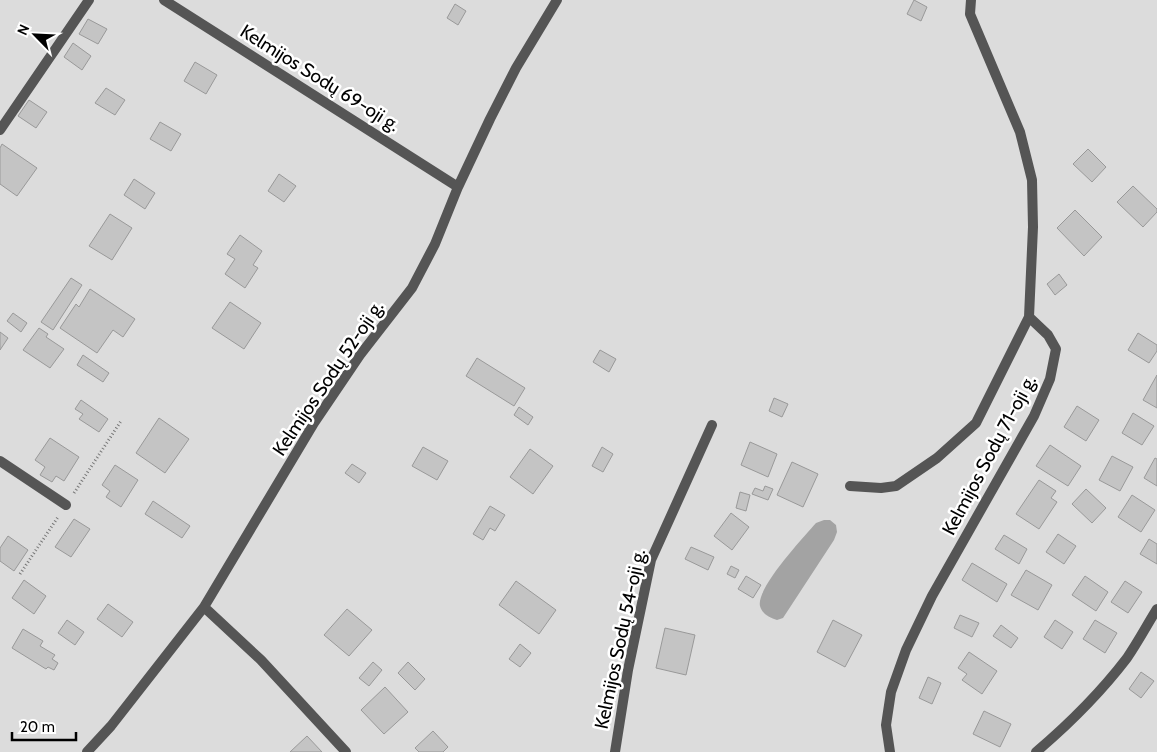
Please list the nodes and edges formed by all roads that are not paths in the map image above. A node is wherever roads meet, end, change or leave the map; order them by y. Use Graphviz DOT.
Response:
graph roads {
  1 [pos="89,0"];
  2 [pos="164,0"];
  3 [pos="558,0"];
  4 [pos="971,0"];
  5 [pos="0,130"];
  6 [pos="458,186"];
  7 [pos="1029,317"];
  8 [pos="712,425"];
  9 [pos="0,461"];
  10 [pos="850,486"];
  11 [pos="66,505"];
  12 [pos="204,608"];
  13 [pos="1157,609"];
  14 [pos="87,752"];
  15 [pos="346,752"];
  16 [pos="614,752"];
  17 [pos="890,752"];
  18 [pos="1036,752"];
  1 -- 5 [label="street"];
  2 -- 6 [label="street, Kelmijos Sodų 69-oji g."];
  3 -- 6 [label="street, Kelmijos Sodų 52-oji g."];
  4 -- 7 [label="street"];
  6 -- 12 [label="street, Kelmijos Sodų 52-oji g."];
  7 -- 10 [label="street"];
  7 -- 17 [label="street, Kelmijos Sodų 71-oji g."];
  8 -- 16 [label="street, Kelmijos Sodų 54-oji g."];
  9 -- 11 [label="street"];
  12 -- 14 [label="street, Kelmijos Sodų 52-oji g."];
  12 -- 15 [label="street"];
  13 -- 18 [label="street"];
}
